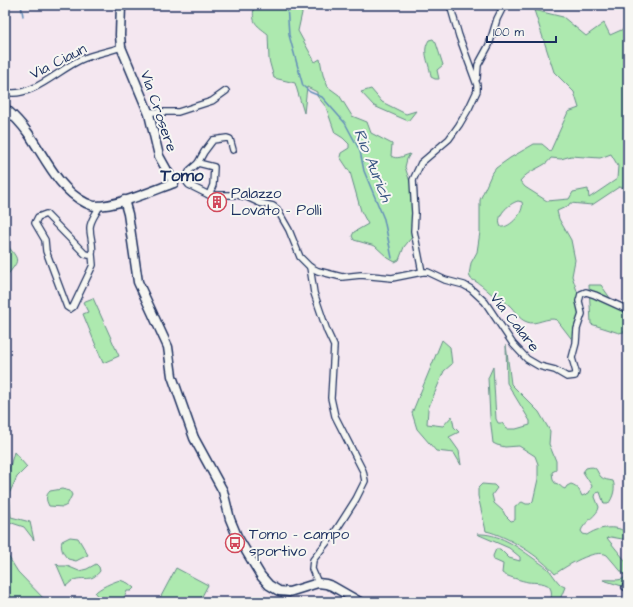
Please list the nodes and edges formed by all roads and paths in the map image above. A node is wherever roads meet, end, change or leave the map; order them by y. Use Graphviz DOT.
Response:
graph roads {
  1 [pos="121,5"];
  2 [pos="450,5"];
  3 [pos="504,5"];
  4 [pos="121,47"];
  5 [pos="477,85"];
  6 [pos="226,91"];
  7 [pos="5,92"];
  8 [pos="5,108"];
  9 [pos="148,112"];
  10 [pos="233,150"];
  11 [pos="198,163"];
  12 [pos="185,180"];
  13 [pos="174,183"];
  14 [pos="209,195"];
  15 [pos="124,200"];
  16 [pos="100,205"];
  17 [pos="92,254"];
  18 [pos="310,267"];
  19 [pos="422,272"];
  20 [pos="628,310"];
  21 [pos="318,583"];
  22 [pos="360,602"];
  1 -- 4 [label="street"];
  2 -- 5 [label="street"];
  3 -- 5 [label="street"];
  4 -- 7 [label="street, Via Ciaun"];
  4 -- 9 [label="street, Via Crosere"];
  5 -- 19 [label="street"];
  6 -- 9 [label="street"];
  8 -- 16 [label="street"];
  9 -- 13 [label="street, Via Crosere"];
  10 -- 11 [label="street"];
  11 -- 12 [label="street"];
  11 -- 14 [label="street"];
  12 -- 13 [label="street"];
  12 -- 14 [label="street"];
  13 -- 15 [label="street"];
  14 -- 18 [label="street"];
  15 -- 16 [label="street"];
  15 -- 21 [label="street"];
  16 -- 17 [label="street"];
  17 -- 17 [label="street"];
  18 -- 19 [label="street"];
  18 -- 21 [label="street"];
  19 -- 20 [label="street, Via Calare"];
  21 -- 22 [label="street"];
}
